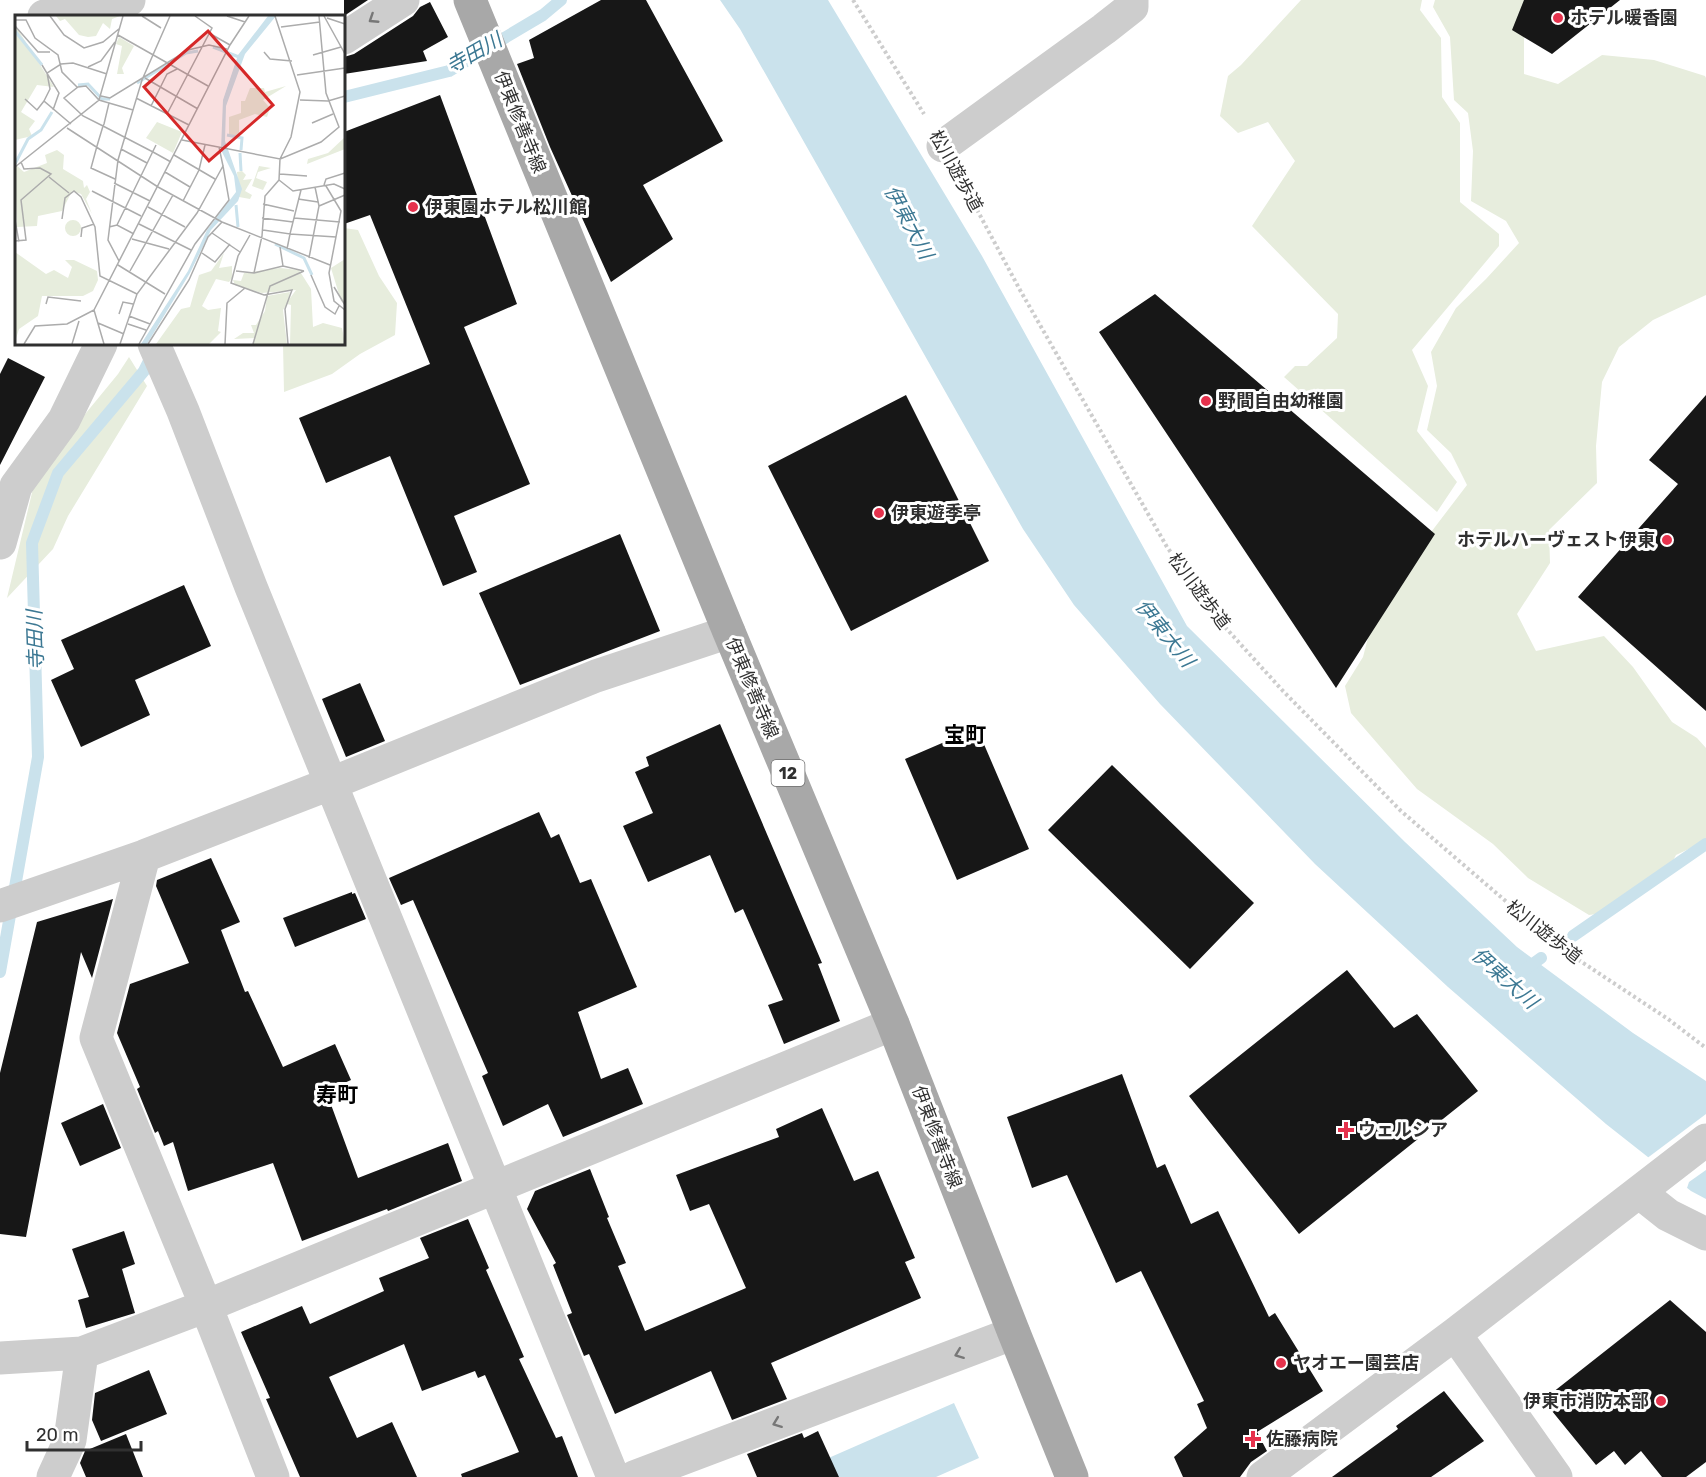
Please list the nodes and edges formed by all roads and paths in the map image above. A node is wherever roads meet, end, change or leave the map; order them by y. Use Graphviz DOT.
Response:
graph roads {
  1 [pos="31,0"];
  2 [pos="129,0"];
  3 [pos="402,0"];
  4 [pos="853,0"];
  5 [pos="1132,0"];
  6 [pos="475,11"];
  7 [pos="37,15"];
  8 [pos="49,15"];
  9 [pos="345,37"];
  10 [pos="943,146"];
  11 [pos="101,345"];
  12 [pos="154,345"];
  13 [pos="0,543"];
  14 [pos="729,632"];
  15 [pos="332,783"];
  16 [pos="144,856"];
  17 [pos="0,906"];
  18 [pos="893,1024"];
  19 [pos="1706,1048"];
  20 [pos="1706,1140"];
  21 [pos="1647,1186"];
  22 [pos="496,1188"];
  23 [pos="1706,1234"];
  24 [pos="206,1306"];
  25 [pos="1014,1333"];
  26 [pos="1455,1334"];
  27 [pos="82,1353"];
  28 [pos="0,1358"];
  29 [pos="53,1477"];
  30 [pos="273,1477"];
  31 [pos="613,1477"];
  32 [pos="634,1477"];
  33 [pos="1072,1477"];
  34 [pos="1263,1477"];
  35 [pos="1556,1477"];
  1 -- 7 [label="street"];
  2 -- 8 [label="street"];
  3 -- 9 [label="street, one-way"];
  4 -- 10 [label="path, 松川遊歩道"];
  5 -- 10 [label="street"];
  6 -- 14 [label="main road, 伊東修善寺線 / 12"];
  10 -- 19 [label="path, 松川遊歩道"];
  11 -- 13 [label="street"];
  12 -- 15 [label="street"];
  14 -- 15 [label="street"];
  14 -- 18 [label="main road, 伊東修善寺線 / 12"];
  15 -- 16 [label="street"];
  15 -- 22 [label="street"];
  16 -- 17 [label="street"];
  16 -- 24 [label="street"];
  18 -- 22 [label="street"];
  18 -- 25 [label="main road, 伊東修善寺線 / 12"];
  20 -- 21 [label="street"];
  21 -- 23 [label="street"];
  21 -- 26 [label="street"];
  22 -- 24 [label="street"];
  22 -- 31 [label="street"];
  24 -- 27 [label="street"];
  24 -- 30 [label="street"];
  25 -- 32 [label="street, one-way"];
  25 -- 33 [label="main road, 伊東修善寺線 / 12"];
  26 -- 34 [label="street"];
  26 -- 35 [label="street"];
  27 -- 28 [label="street"];
  27 -- 29 [label="street"];
}
